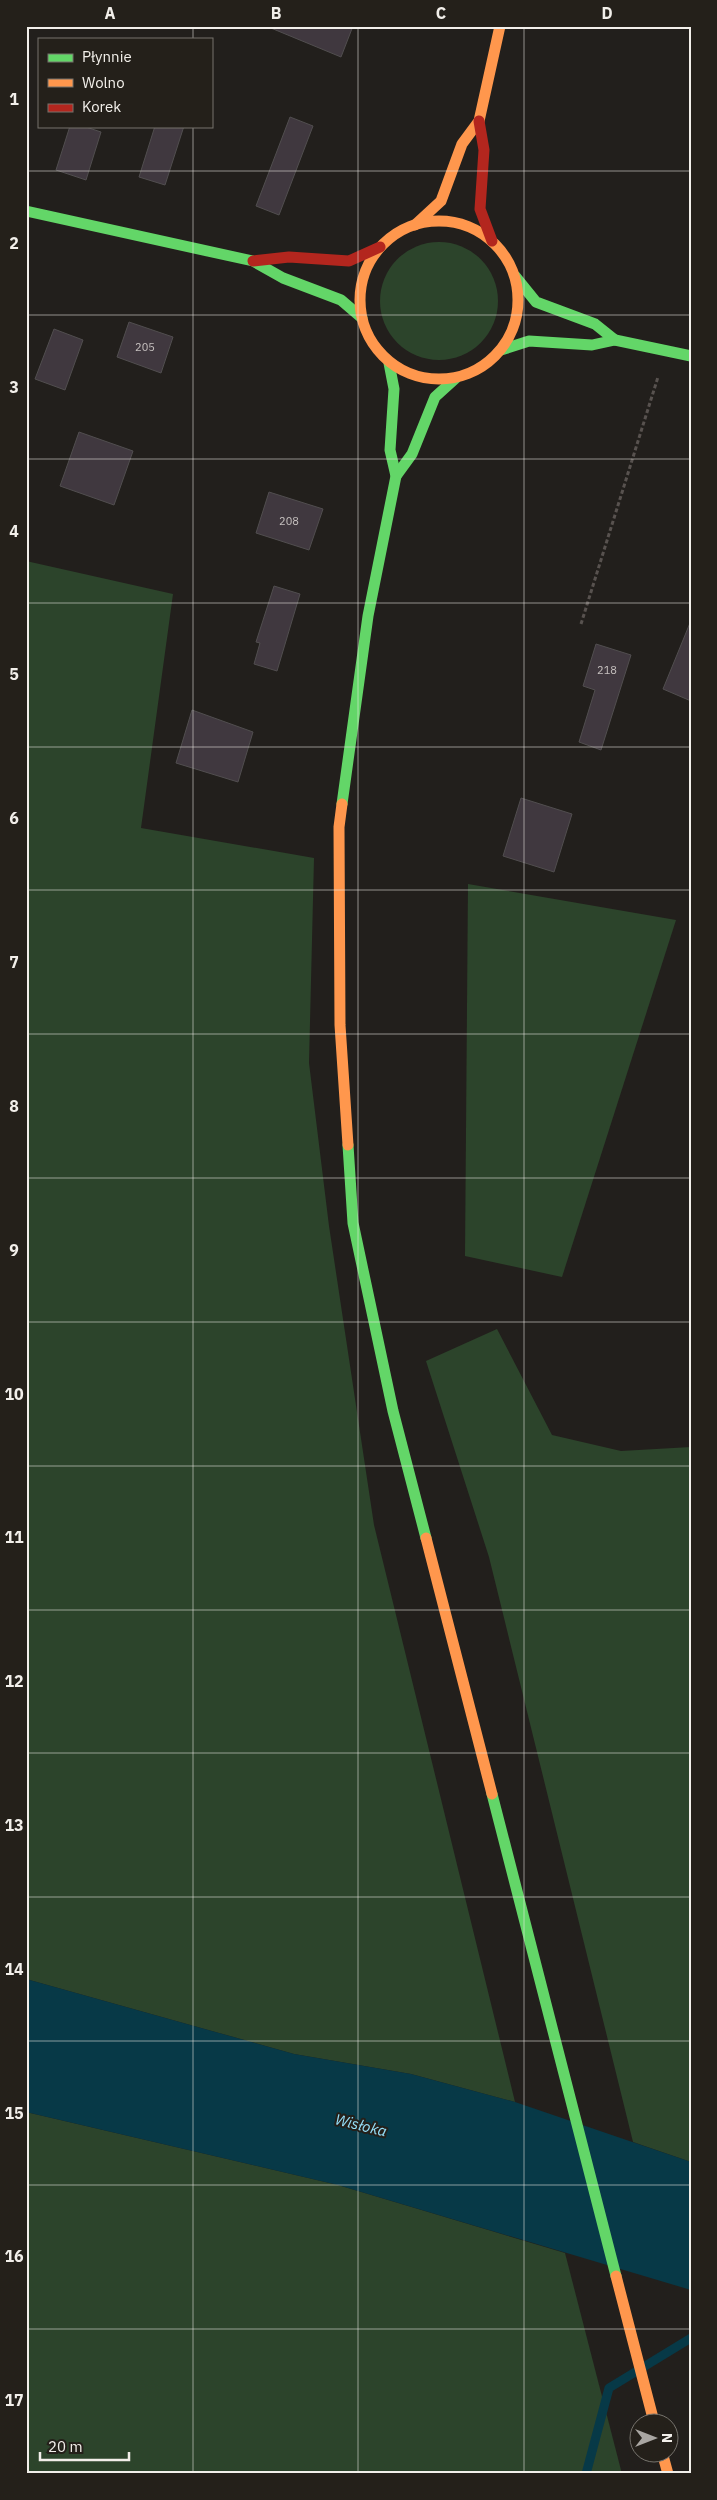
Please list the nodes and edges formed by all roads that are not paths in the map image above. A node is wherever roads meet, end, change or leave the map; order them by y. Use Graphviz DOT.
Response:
graph roads {
  1 [pos="500,26"];
  2 [pos="479,121"];
  3 [pos="26,211"];
  4 [pos="415,224"];
  5 [pos="492,241"];
  6 [pos="380,247"];
  7 [pos="253,261"];
  8 [pos="515,276"];
  9 [pos="362,318"];
  10 [pos="615,340"];
  11 [pos="501,350"];
  12 [pos="691,356"];
  13 [pos="389,362"];
  14 [pos="456,378"];
  15 [pos="396,476"];
  16 [pos="651,2412"];
  1 -- 2 [label="main road"];
  2 -- 4 [label="main road"];
  2 -- 5 [label="main road"];
  3 -- 7 [label="main road"];
  4 -- 5 [label="main road"];
  4 -- 6 [label="main road"];
  5 -- 8 [label="main road"];
  6 -- 7 [label="main road"];
  6 -- 9 [label="main road"];
  7 -- 9 [label="main road"];
  8 -- 10 [label="main road"];
  8 -- 11 [label="main road"];
  9 -- 13 [label="main road"];
  10 -- 11 [label="main road"];
  10 -- 12 [label="main road"];
  11 -- 14 [label="main road"];
  13 -- 14 [label="main road"];
  13 -- 15 [label="main road"];
  14 -- 15 [label="main road"];
  15 -- 16 [label="main road"];
}
